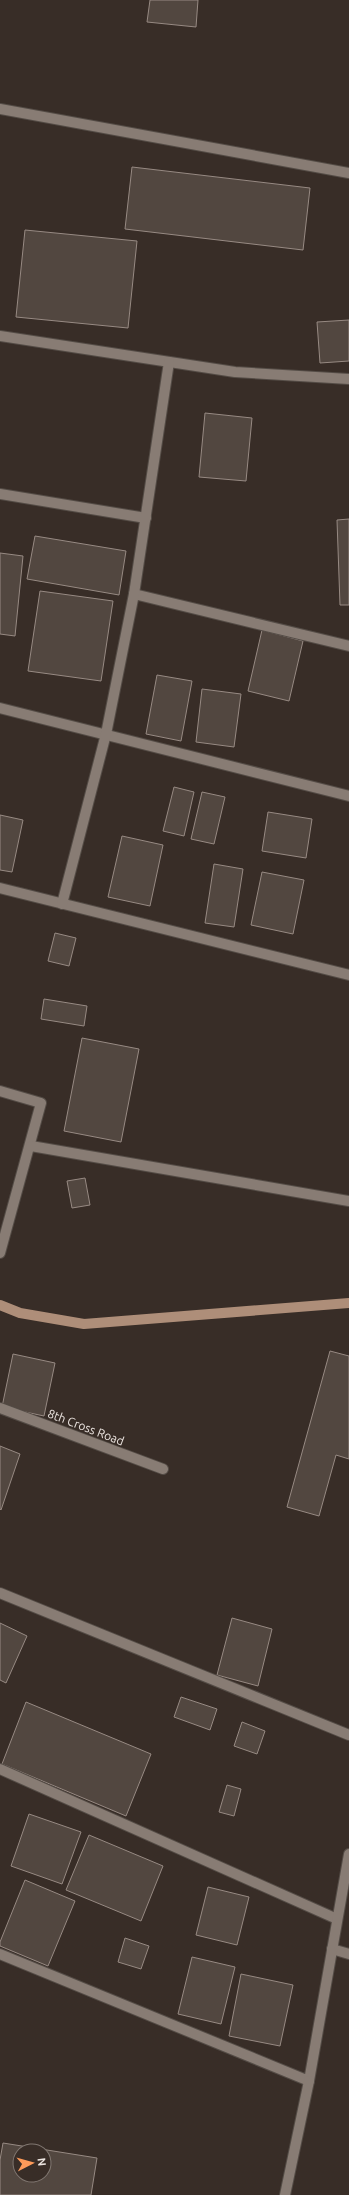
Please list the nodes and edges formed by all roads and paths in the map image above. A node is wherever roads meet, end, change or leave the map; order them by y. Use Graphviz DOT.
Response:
graph roads {
  1 [pos="0,109"];
  2 [pos="349,173"];
  3 [pos="0,336"];
  4 [pos="169,362"];
  5 [pos="349,379"];
  6 [pos="0,494"];
  7 [pos="146,518"];
  8 [pos="134,594"];
  9 [pos="349,646"];
  10 [pos="0,708"];
  11 [pos="106,734"];
  12 [pos="349,796"];
  13 [pos="0,888"];
  14 [pos="62,904"];
  15 [pos="349,975"];
  16 [pos="0,1091"];
  17 [pos="31,1146"];
  18 [pos="349,1201"];
  19 [pos="0,1253"];
  20 [pos="0,1408"];
  21 [pos="163,1469"];
  22 [pos="0,1593"];
  23 [pos="349,1735"];
  24 [pos="0,1769"];
  25 [pos="349,1854"];
  26 [pos="337,1919"];
  27 [pos="332,1949"];
  28 [pos="0,1954"];
  29 [pos="349,1954"];
  30 [pos="309,2081"];
  31 [pos="285,2195"];
  1 -- 2 [label="street"];
  3 -- 4 [label="street"];
  4 -- 5 [label="street"];
  4 -- 7 [label="street"];
  6 -- 7 [label="street"];
  7 -- 8 [label="street"];
  8 -- 9 [label="street"];
  8 -- 11 [label="street"];
  10 -- 11 [label="street"];
  11 -- 12 [label="street"];
  11 -- 14 [label="street"];
  13 -- 14 [label="street"];
  14 -- 15 [label="street"];
  16 -- 17 [label="street"];
  17 -- 18 [label="street"];
  17 -- 19 [label="street"];
  20 -- 21 [label="street, 8th Cross Road"];
  22 -- 23 [label="street"];
  24 -- 26 [label="street"];
  25 -- 26 [label="street"];
  26 -- 27 [label="street"];
  27 -- 29 [label="street"];
  27 -- 30 [label="street"];
  28 -- 30 [label="street"];
  30 -- 31 [label="street"];
}
